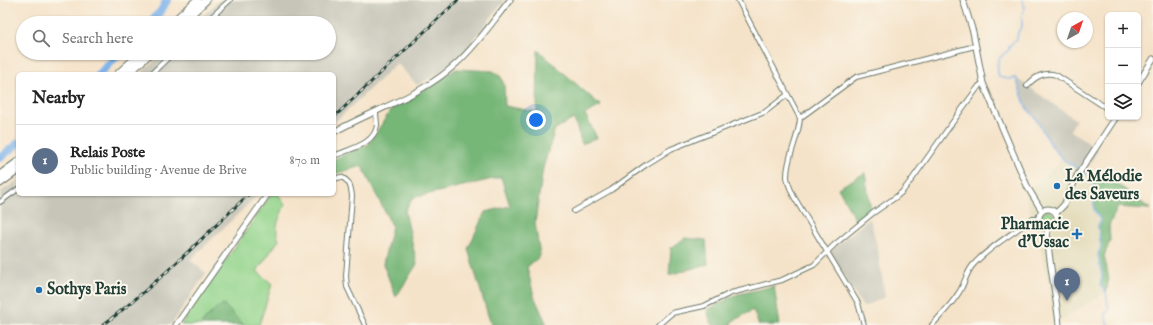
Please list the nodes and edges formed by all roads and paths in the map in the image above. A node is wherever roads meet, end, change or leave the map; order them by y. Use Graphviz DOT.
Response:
graph roads {
  1 [pos="197,0"];
  2 [pos="206,0"];
  3 [pos="230,0"];
  4 [pos="510,0"];
  5 [pos="738,0"];
  6 [pos="963,0"];
  7 [pos="180,16"];
  8 [pos="189,16"];
  9 [pos="213,16"];
  10 [pos="975,46"];
  11 [pos="133,60"];
  12 [pos="143,60"];
  13 [pos="166,60"];
  14 [pos="1153,60"];
  15 [pos="120,72"];
  16 [pos="130,72"];
  17 [pos="153,72"];
  18 [pos="1141,78"];
  19 [pos="984,83"];
  20 [pos="1027,86"];
  21 [pos="787,95"];
  22 [pos="1105,107"];
  23 [pos="376,112"];
  24 [pos="800,118"];
  25 [pos="1114,120"];
  26 [pos="336,131"];
  27 [pos="336,155"];
  28 [pos="16,163"];
  29 [pos="16,171"];
  30 [pos="0,175"];
  31 [pos="336,178"];
  32 [pos="0,183"];
  33 [pos="16,190"];
  34 [pos="267,196"];
  35 [pos="0,202"];
  36 [pos="1042,210"];
  37 [pos="574,211"];
  38 [pos="1056,213"];
  39 [pos="1038,219"];
  40 [pos="1047,228"];
  41 [pos="827,252"];
  42 [pos="176,325"];
  43 [pos="365,325"];
  44 [pos="658,325"];
  45 [pos="864,325"];
  46 [pos="932,325"];
  47 [pos="1059,325"];
  1 -- 7 [label="highway"];
  2 -- 8 [label="highway"];
  3 -- 9 [label="street"];
  4 -- 23 [label="street"];
  5 -- 21 [label="street"];
  6 -- 10 [label="street"];
  10 -- 19 [label="street"];
  10 -- 24 [label="street"];
  11 -- 15 [label="highway"];
  12 -- 16 [label="highway"];
  13 -- 17 [label="street"];
  14 -- 18 [label="street"];
  19 -- 36 [label="street"];
  19 -- 41 [label="street"];
  20 -- 22 [label="street"];
  21 -- 24 [label="street"];
  21 -- 37 [label="street"];
  23 -- 26 [label="street"];
  23 -- 27 [label="street"];
  24 -- 41 [label="street"];
  25 -- 38 [label="street"];
  28 -- 30 [label="highway"];
  29 -- 32 [label="highway"];
  31 -- 43 [label="street"];
  33 -- 35 [label="street"];
  34 -- 42 [label="street"];
  36 -- 38 [label="street"];
  36 -- 39 [label="street"];
  38 -- 40 [label="street"];
  39 -- 40 [label="street"];
  39 -- 46 [label="street"];
  40 -- 47 [label="street"];
  41 -- 44 [label="street"];
  41 -- 45 [label="street"];
}
